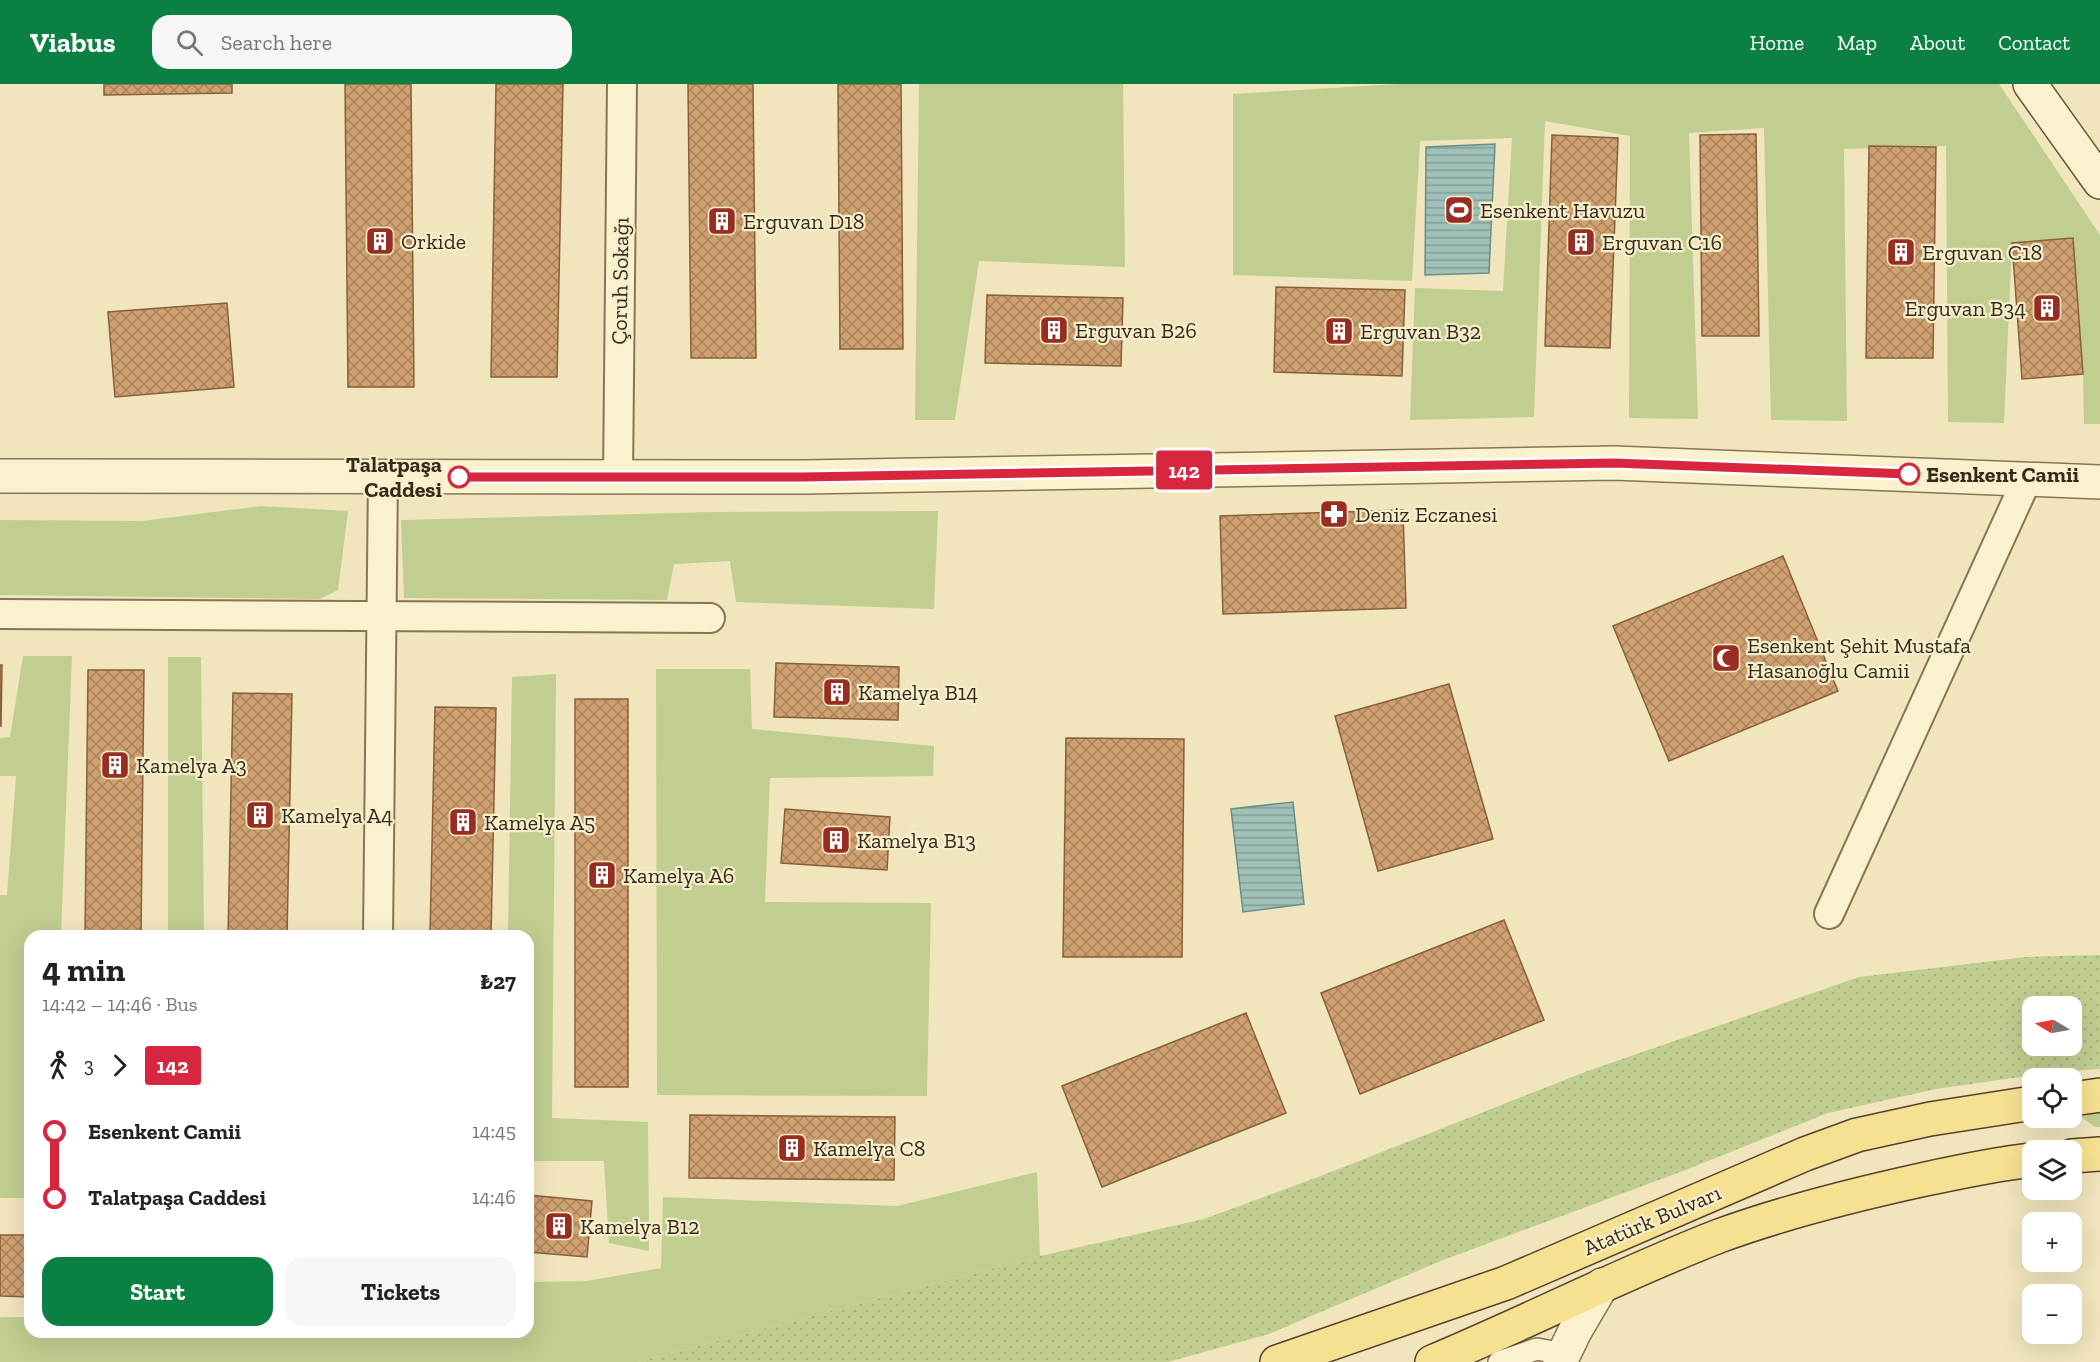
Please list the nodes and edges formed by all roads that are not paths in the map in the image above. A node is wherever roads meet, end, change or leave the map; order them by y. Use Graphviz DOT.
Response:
graph roads {
  1 [pos="621,84"];
  2 [pos="2030,84"];
  3 [pos="2100,182"];
  4 [pos="0,476"];
  5 [pos="383,476"];
  6 [pos="618,477"];
  7 [pos="2027,479"];
  8 [pos="2100,482"];
  9 [pos="0,614"];
  10 [pos="382,616"];
  11 [pos="710,618"];
  12 [pos="1829,914"];
  13 [pos="378,930"];
  14 [pos="2100,1095"];
  15 [pos="2082,1098"];
  16 [pos="2022,1105"];
  17 [pos="2100,1154"];
  18 [pos="2082,1155"];
  19 [pos="2022,1162"];
  20 [pos="1506,1283"];
  21 [pos="1602,1285"];
  22 [pos="1484,1356"];
  23 [pos="1562,1358"];
  24 [pos="1277,1362"];
  25 [pos="1432,1362"];
  1 -- 6 [label="street, Çoruh Sokağı"];
  2 -- 3 [label="street"];
  4 -- 5 [label="street"];
  5 -- 6 [label="street"];
  5 -- 10 [label="street"];
  6 -- 7 [label="street"];
  7 -- 8 [label="street"];
  7 -- 12 [label="street"];
  9 -- 10 [label="street"];
  10 -- 11 [label="street"];
  10 -- 13 [label="street"];
  14 -- 15 [label="main road"];
  16 -- 20 [label="main road, Atatürk Bulvarı"];
  17 -- 18 [label="main road"];
  19 -- 21 [label="main road, Atatürk Bulvarı"];
  20 -- 22 [label="main road"];
  20 -- 24 [label="main road, Atatürk Bulvarı"];
  21 -- 22 [label="main road, Atatürk Bulvarı"];
  21 -- 23 [label="street"];
  22 -- 23 [label="street"];
  22 -- 25 [label="main road, Atatürk Bulvarı"];
}
